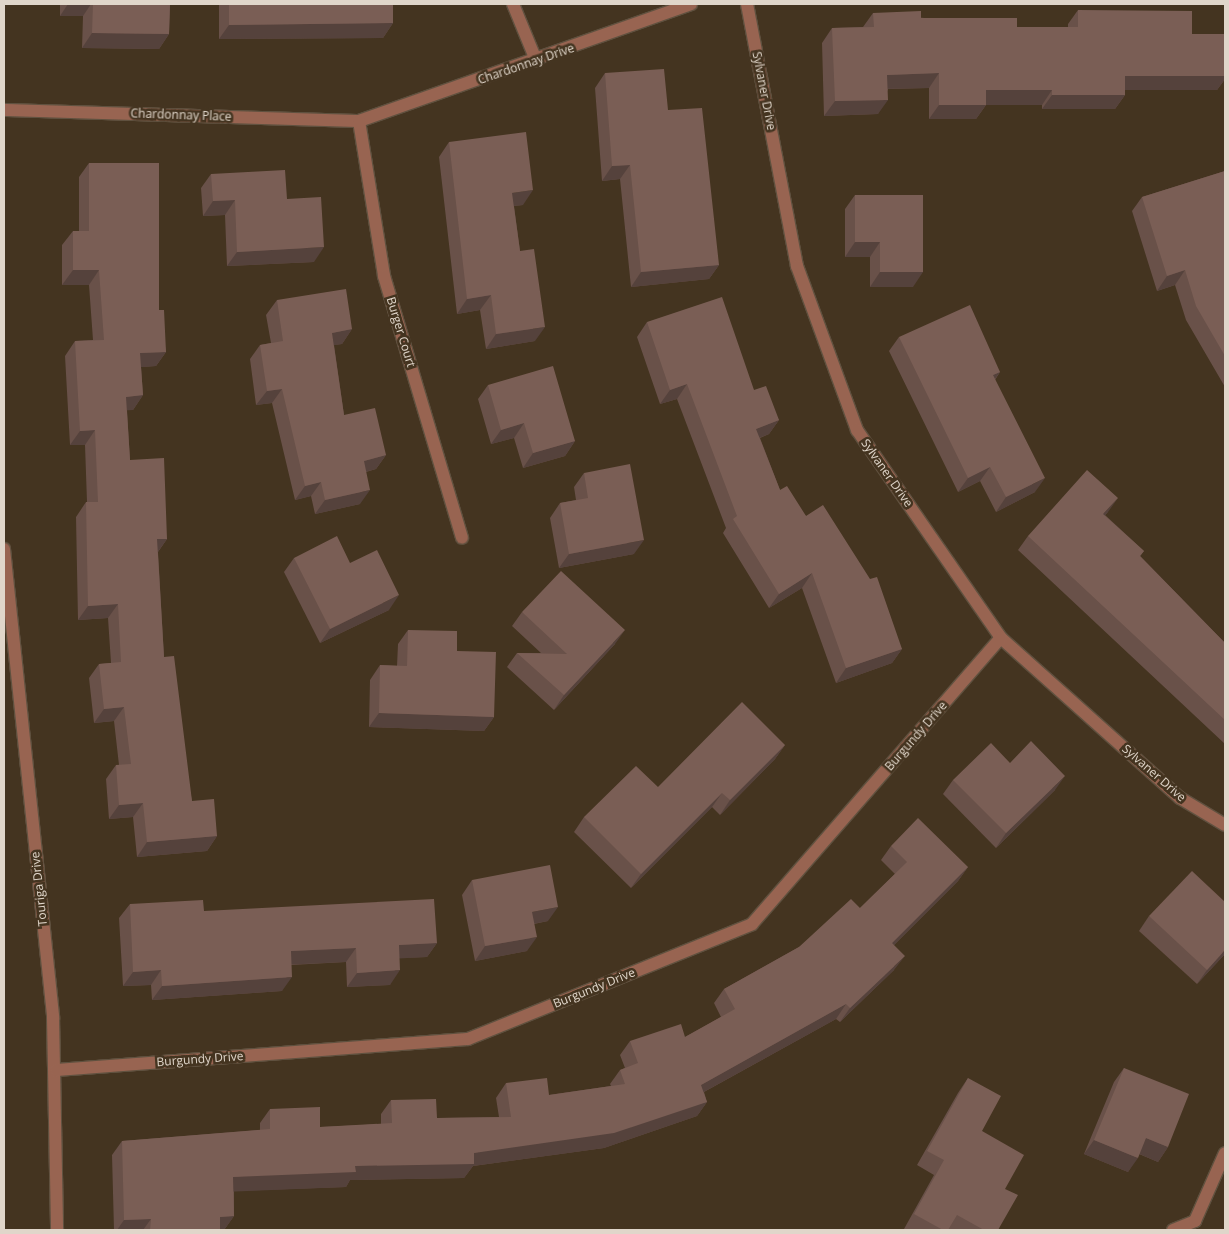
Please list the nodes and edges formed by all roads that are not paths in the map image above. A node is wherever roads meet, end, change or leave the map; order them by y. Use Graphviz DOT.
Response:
graph roads {
  1 [pos="513,4"];
  2 [pos="691,4"];
  3 [pos="747,4"];
  4 [pos="536,60"];
  5 [pos="4,110"];
  6 [pos="359,121"];
  7 [pos="462,538"];
  8 [pos="4,549"];
  9 [pos="1001,638"];
  10 [pos="1225,825"];
  11 [pos="56,1070"];
  12 [pos="1225,1153"];
  13 [pos="57,1230"];
  14 [pos="1173,1230"];
  1 -- 4 [label="street"];
  2 -- 4 [label="street, Chardonnay Drive"];
  3 -- 9 [label="street, Sylvaner Drive"];
  4 -- 6 [label="street, Chardonnay Drive"];
  5 -- 6 [label="street, Chardonnay Place"];
  6 -- 7 [label="street, Burger Court"];
  8 -- 11 [label="street, Touriga Drive"];
  9 -- 10 [label="street, Sylvaner Drive"];
  9 -- 11 [label="street, Burgundy Drive"];
  11 -- 13 [label="street, Touriga Drive"];
  12 -- 14 [label="street"];
}
